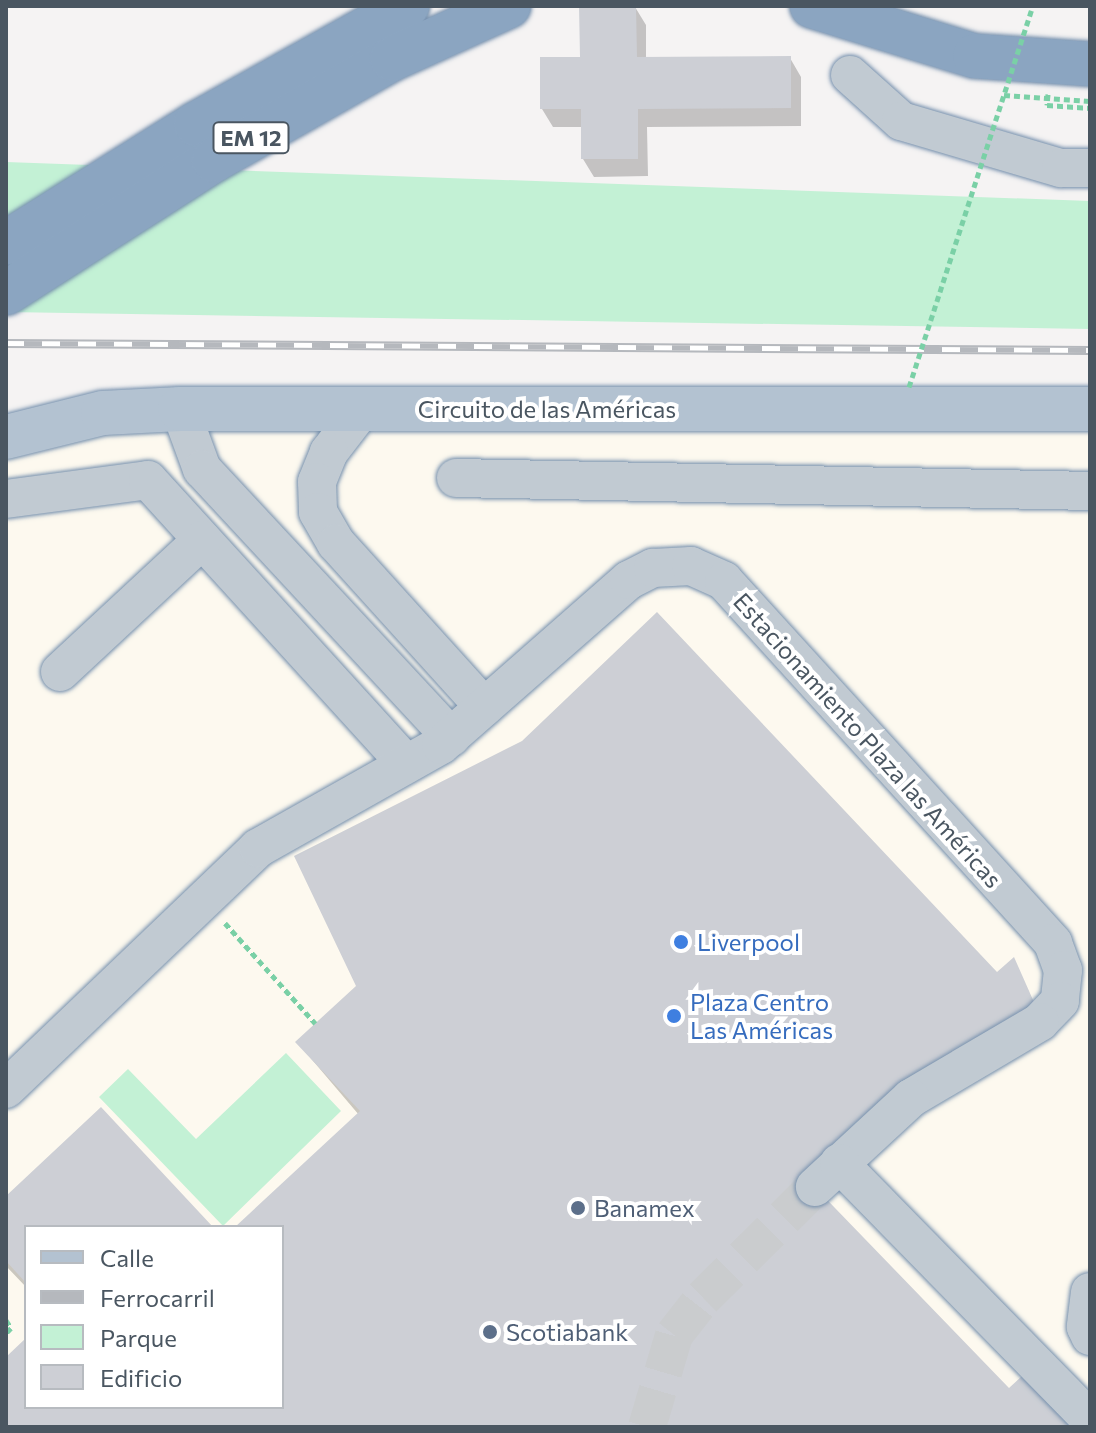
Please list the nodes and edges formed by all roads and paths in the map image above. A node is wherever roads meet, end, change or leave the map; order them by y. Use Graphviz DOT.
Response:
graph roads {
  1 [pos="407,6"];
  2 [pos="509,6"];
  3 [pos="812,6"];
  4 [pos="1033,6"];
  5 [pos="1090,64"];
  6 [pos="850,75"];
  7 [pos="1049,83"];
  8 [pos="1004,95"];
  9 [pos="1090,101"];
  10 [pos="1090,108"];
  11 [pos="1090,168"];
  12 [pos="6,243"];
  13 [pos="6,293"];
  14 [pos="909,387"];
  15 [pos="363,408"];
  16 [pos="180,409"];
  17 [pos="1090,409"];
  18 [pos="6,437"];
  19 [pos="456,478"];
  20 [pos="1090,491"];
  21 [pos="6,499"];
  22 [pos="202,540"];
  23 [pos="60,672"];
  24 [pos="484,707"];
  25 [pos="451,737"];
  26 [pos="406,764"];
  27 [pos="204,900"];
  28 [pos="315,1023"];
  29 [pos="6,1089"];
  30 [pos="6,1320"];
  31 [pos="6,1333"];
  32 [pos="1088,1412"];
  1 -- 12 [label="highway, EM 12"];
  2 -- 13 [label="highway, EM 12"];
  3 -- 5 [label="highway"];
  4 -- 8 [label="path, bridge"];
  6 -- 11 [label="lane"];
  7 -- 10 [label="path"];
  8 -- 9 [label="path, bridge"];
  8 -- 14 [label="path, bridge"];
  15 -- 16 [label="main road, Circuito de las Américas"];
  15 -- 17 [label="main road, Circuito de las Américas"];
  15 -- 24 [label="lane"];
  16 -- 18 [label="main road, Circuito de las Américas"];
  16 -- 25 [label="lane"];
  19 -- 20 [label="lane"];
  21 -- 22 [label="lane"];
  22 -- 23 [label="lane"];
  22 -- 26 [label="lane"];
  24 -- 25 [label="lane, Estacionamiento Plaza las Américas"];
  24 -- 32 [label="lane, Estacionamiento Plaza las Américas"];
  25 -- 26 [label="lane, Estacionamiento Plaza las Américas"];
  26 -- 27 [label="lane, Estacionamiento Plaza las Américas"];
  27 -- 28 [label="path"];
  27 -- 29 [label="lane, Estacionamiento Plaza las Américas"];
  30 -- 31 [label="path"];
}
